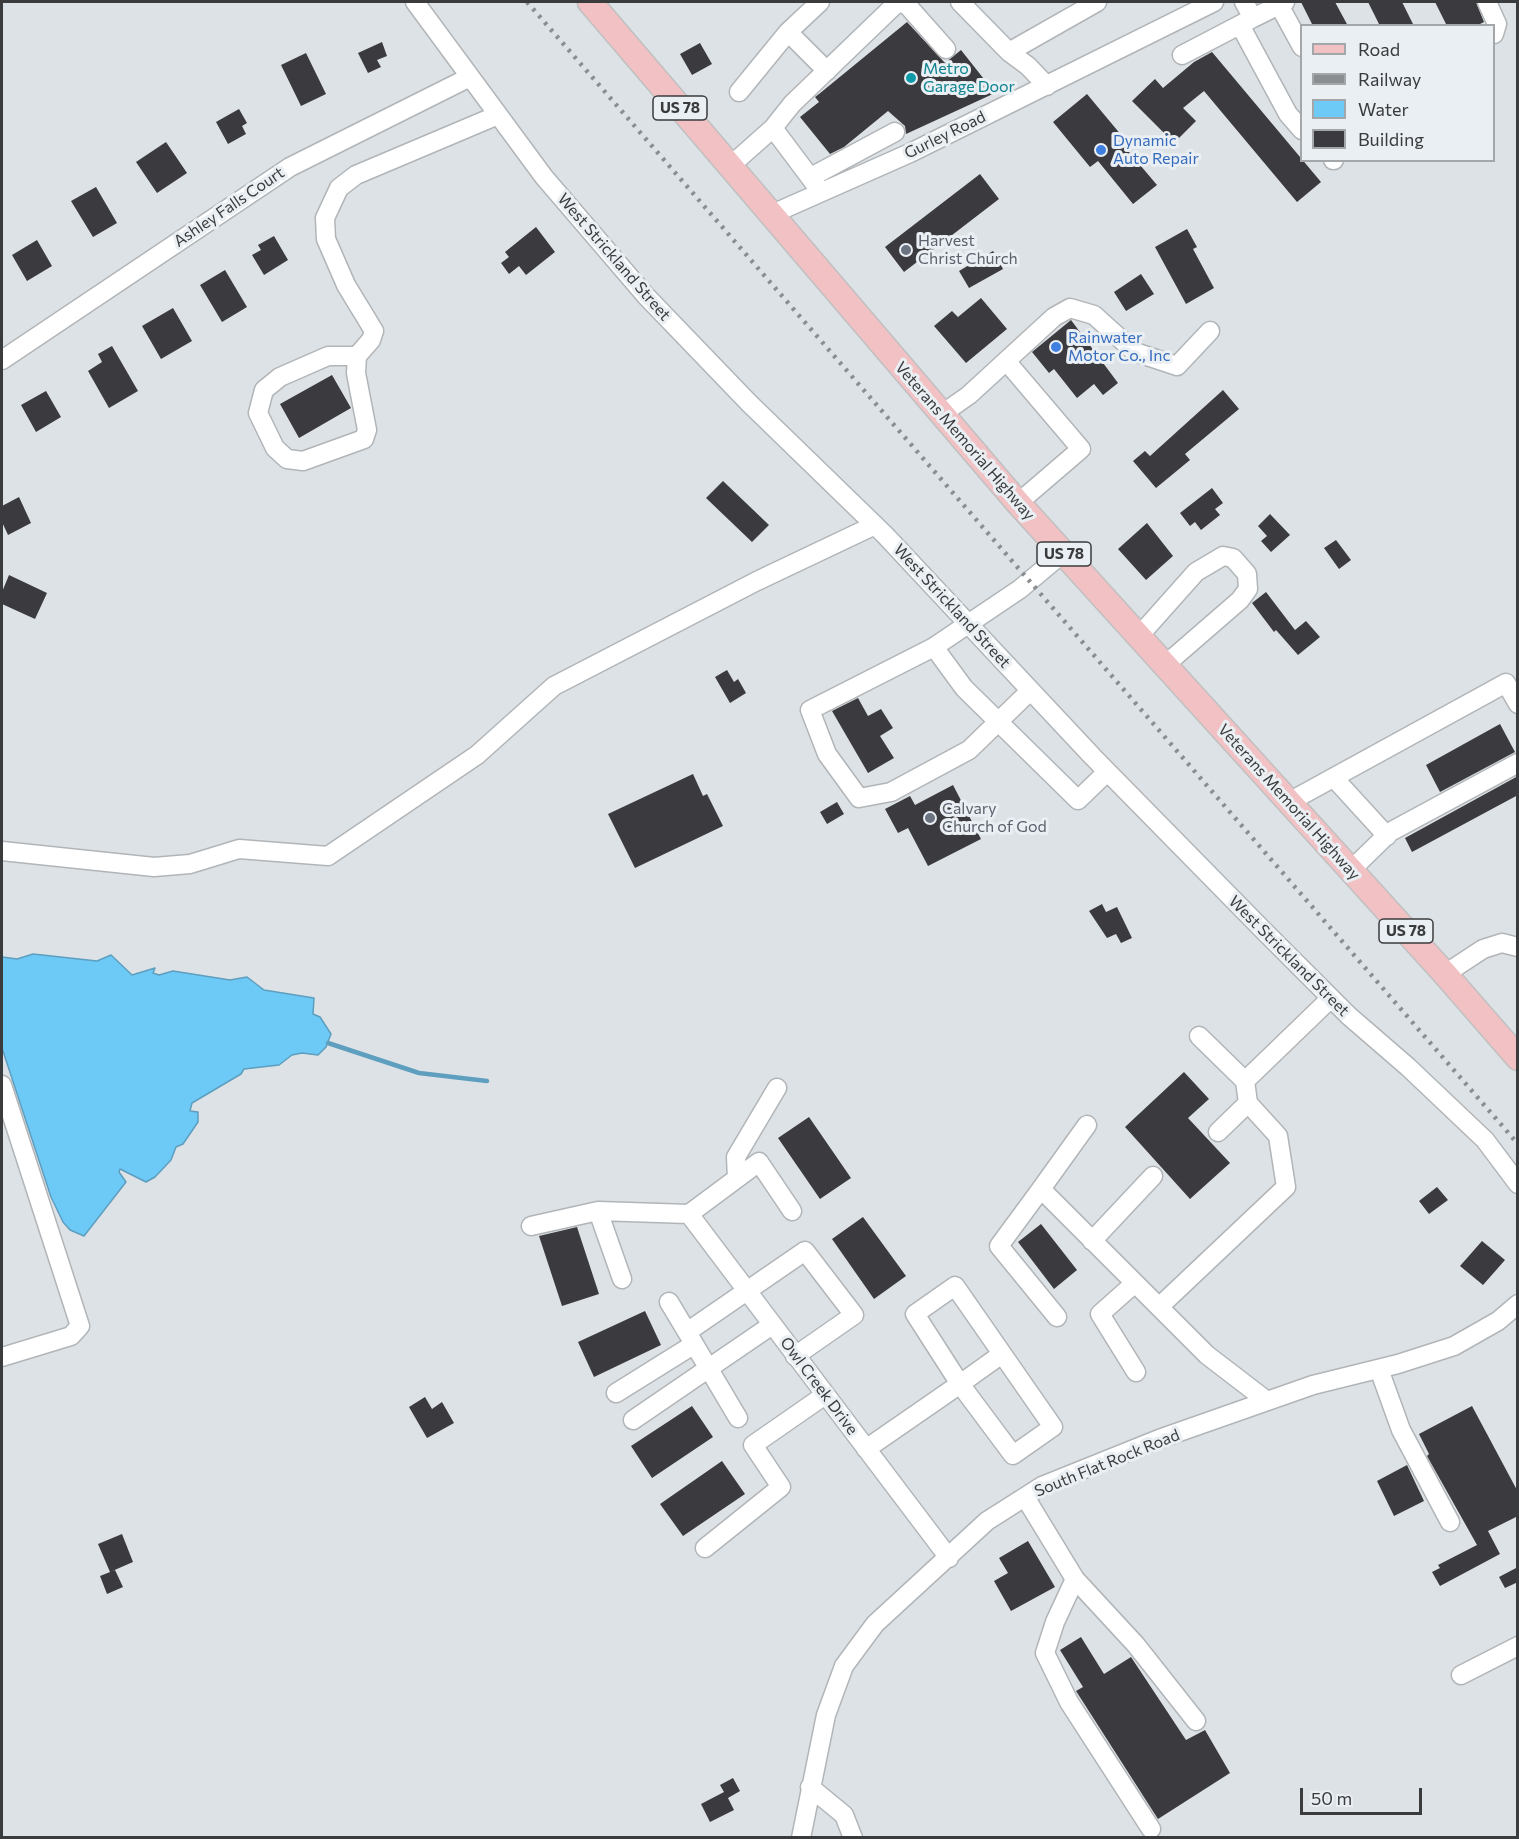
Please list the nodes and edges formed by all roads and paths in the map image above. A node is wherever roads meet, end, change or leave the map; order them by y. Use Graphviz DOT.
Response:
graph roads {
  1 [pos="415,2"];
  2 [pos="590,2"];
  3 [pos="820,2"];
  4 [pos="899,2"];
  5 [pos="960,2"];
  6 [pos="1097,2"];
  7 [pos="1214,2"];
  8 [pos="1244,2"];
  9 [pos="1487,2"];
  10 [pos="1282,3"];
  11 [pos="1247,21"];
  12 [pos="1495,31"];
  13 [pos="788,32"];
  14 [pos="1300,42"];
  15 [pos="946,49"];
  16 [pos="1009,52"];
  17 [pos="1182,55"];
  18 [pos="827,71"];
  19 [pos="470,77"];
  20 [pos="1047,86"];
  21 [pos="739,92"];
  22 [pos="498,115"];
  23 [pos="773,128"];
  24 [pos="1300,128"];
  25 [pos="895,132"];
  26 [pos="729,167"];
  27 [pos="816,185"];
  28 [pos="770,215"];
  29 [pos="1210,331"];
  30 [pos="357,356"];
  31 [pos="2,360"];
  32 [pos="1007,362"];
  33 [pos="942,414"];
  34 [pos="1018,502"];
  35 [pos="875,525"];
  36 [pos="1064,553"];
  37 [pos="970,623"];
  38 [pos="1138,636"];
  39 [pos="934,647"];
  40 [pos="1165,665"];
  41 [pos="1030,691"];
  42 [pos="1518,704"];
  43 [pos="996,722"];
  44 [pos="1518,763"];
  45 [pos="1107,772"];
  46 [pos="1334,778"];
  47 [pos="1289,802"];
  48 [pos="1387,836"];
  49 [pos="2,851"];
  50 [pos="1350,870"];
  51 [pos="1518,947"];
  52 [pos="1445,974"];
  53 [pos="1331,998"];
  54 [pos="1483,1018"];
  55 [pos="1199,1036"];
  56 [pos="1518,1037"];
  57 [pos="1518,1058"];
  58 [pos="1245,1081"];
  59 [pos="2,1085"];
  60 [pos="777,1088"];
  61 [pos="1248,1103"];
  62 [pos="1088,1125"];
  63 [pos="1218,1132"];
  64 [pos="1153,1176"];
  65 [pos="737,1178"];
  66 [pos="1518,1185"];
  67 [pos="1041,1189"];
  68 [pos="598,1211"];
  69 [pos="792,1211"];
  70 [pos="689,1214"];
  71 [pos="531,1226"];
  72 [pos="1092,1241"];
  73 [pos="622,1279"];
  74 [pos="1135,1283"];
  75 [pos="747,1292"];
  76 [pos="669,1302"];
  77 [pos="1518,1304"];
  78 [pos="1159,1307"];
  79 [pos="1057,1317"];
  80 [pos="772,1325"];
  81 [pos="690,1339"];
  82 [pos="1002,1354"];
  83 [pos="795,1356"];
  84 [pos="2,1357"];
  85 [pos="707,1368"];
  86 [pos="1379,1369"];
  87 [pos="1136,1372"];
  88 [pos="960,1384"];
  89 [pos="616,1393"];
  90 [pos="825,1395"];
  91 [pos="1268,1401"];
  92 [pos="738,1418"];
  93 [pos="633,1420"];
  94 [pos="866,1449"];
  95 [pos="1024,1497"];
  96 [pos="1450,1522"];
  97 [pos="705,1548"];
  98 [pos="949,1558"];
  99 [pos="1075,1579"];
  100 [pos="1518,1646"];
  101 [pos="1461,1676"];
  102 [pos="1196,1721"];
  103 [pos="810,1787"];
  104 [pos="1151,1829"];
  105 [pos="801,1838"];
  106 [pos="853,1838"];
  1 -- 19 [label="street, West Strickland Street"];
  2 -- 26 [label="main road, Veterans Memorial Highway / US 78"];
  3 -- 13 [label="street"];
  4 -- 15 [label="street"];
  4 -- 18 [label="street"];
  5 -- 16 [label="street"];
  6 -- 16 [label="street"];
  7 -- 20 [label="street, Gurley Road"];
  8 -- 11 [label="street"];
  9 -- 12 [label="street"];
  10 -- 11 [label="street"];
  10 -- 14 [label="street"];
  11 -- 17 [label="street"];
  11 -- 24 [label="street"];
  13 -- 18 [label="street"];
  13 -- 21 [label="street"];
  16 -- 20 [label="street"];
  18 -- 23 [label="street"];
  19 -- 22 [label="street, West Strickland Street"];
  19 -- 31 [label="street, Ashley Falls Court"];
  20 -- 27 [label="street, Gurley Road"];
  22 -- 30 [label="street"];
  22 -- 35 [label="street, West Strickland Street"];
  23 -- 26 [label="street"];
  23 -- 27 [label="street"];
  25 -- 27 [label="street"];
  26 -- 28 [label="main road, Veterans Memorial Highway / US 78"];
  27 -- 28 [label="street, Gurley Road"];
  28 -- 33 [label="main road, Veterans Memorial Highway / US 78"];
  29 -- 32 [label="street"];
  30 -- 30 [label="street"];
  32 -- 33 [label="street"];
  32 -- 34 [label="street"];
  33 -- 34 [label="main road, Veterans Memorial Highway / US 78"];
  34 -- 36 [label="main road, Veterans Memorial Highway / US 78"];
  35 -- 37 [label="street, West Strickland Street"];
  35 -- 49 [label="street"];
  36 -- 37 [label="street"];
  36 -- 38 [label="main road, Veterans Memorial Highway / US 78"];
  37 -- 39 [label="street"];
  37 -- 41 [label="street, West Strickland Street"];
  38 -- 40 [label="main road, Veterans Memorial Highway / US 78"];
  38 -- 40 [label="street"];
  39 -- 43 [label="street"];
  39 -- 43 [label="street"];
  40 -- 47 [label="main road, Veterans Memorial Highway / US 78"];
  41 -- 43 [label="street"];
  41 -- 45 [label="street, West Strickland Street"];
  42 -- 46 [label="street"];
  43 -- 45 [label="street"];
  44 -- 48 [label="street"];
  45 -- 53 [label="street, West Strickland Street"];
  46 -- 47 [label="street"];
  46 -- 48 [label="street"];
  47 -- 50 [label="main road, Veterans Memorial Highway / US 78"];
  48 -- 50 [label="street"];
  50 -- 52 [label="main road, Veterans Memorial Highway / US 78"];
  51 -- 52 [label="street"];
  52 -- 54 [label="main road, Veterans Memorial Highway / US 78"];
  53 -- 58 [label="street"];
  53 -- 66 [label="street, West Strickland Street"];
  54 -- 56 [label="main road"];
  54 -- 57 [label="main road, Veterans Memorial Highway / US 78"];
  55 -- 58 [label="street"];
  58 -- 61 [label="street"];
  59 -- 84 [label="street"];
  60 -- 65 [label="street"];
  61 -- 63 [label="street"];
  61 -- 78 [label="street"];
  62 -- 67 [label="street"];
  64 -- 72 [label="street"];
  65 -- 69 [label="street"];
  65 -- 70 [label="street"];
  67 -- 72 [label="street"];
  67 -- 79 [label="street"];
  68 -- 70 [label="street"];
  68 -- 71 [label="street"];
  68 -- 73 [label="street"];
  70 -- 75 [label="street, Owl Creek Drive"];
  72 -- 74 [label="street"];
  74 -- 78 [label="street"];
  74 -- 87 [label="street"];
  75 -- 80 [label="street, Owl Creek Drive"];
  75 -- 81 [label="street"];
  75 -- 83 [label="street"];
  76 -- 81 [label="street"];
  77 -- 86 [label="street, South Flat Rock Road"];
  78 -- 91 [label="street"];
  80 -- 83 [label="street, Owl Creek Drive"];
  80 -- 85 [label="street"];
  81 -- 85 [label="street"];
  81 -- 89 [label="street"];
  82 -- 88 [label="street"];
  82 -- 88 [label="street"];
  82 -- 88 [label="street"];
  83 -- 90 [label="street, Owl Creek Drive"];
  85 -- 92 [label="street"];
  85 -- 93 [label="street"];
  86 -- 91 [label="street, South Flat Rock Road"];
  86 -- 96 [label="street"];
  88 -- 94 [label="street"];
  90 -- 94 [label="street, Owl Creek Drive"];
  90 -- 97 [label="street"];
  91 -- 95 [label="street, South Flat Rock Road"];
  94 -- 98 [label="street, Owl Creek Drive"];
  95 -- 98 [label="street, South Flat Rock Road"];
  95 -- 99 [label="street"];
  98 -- 103 [label="street, South Flat Rock Road"];
  99 -- 102 [label="street"];
  99 -- 104 [label="street"];
  100 -- 101 [label="street"];
  103 -- 105 [label="street, South Flat Rock Road"];
  103 -- 106 [label="street"];
}
